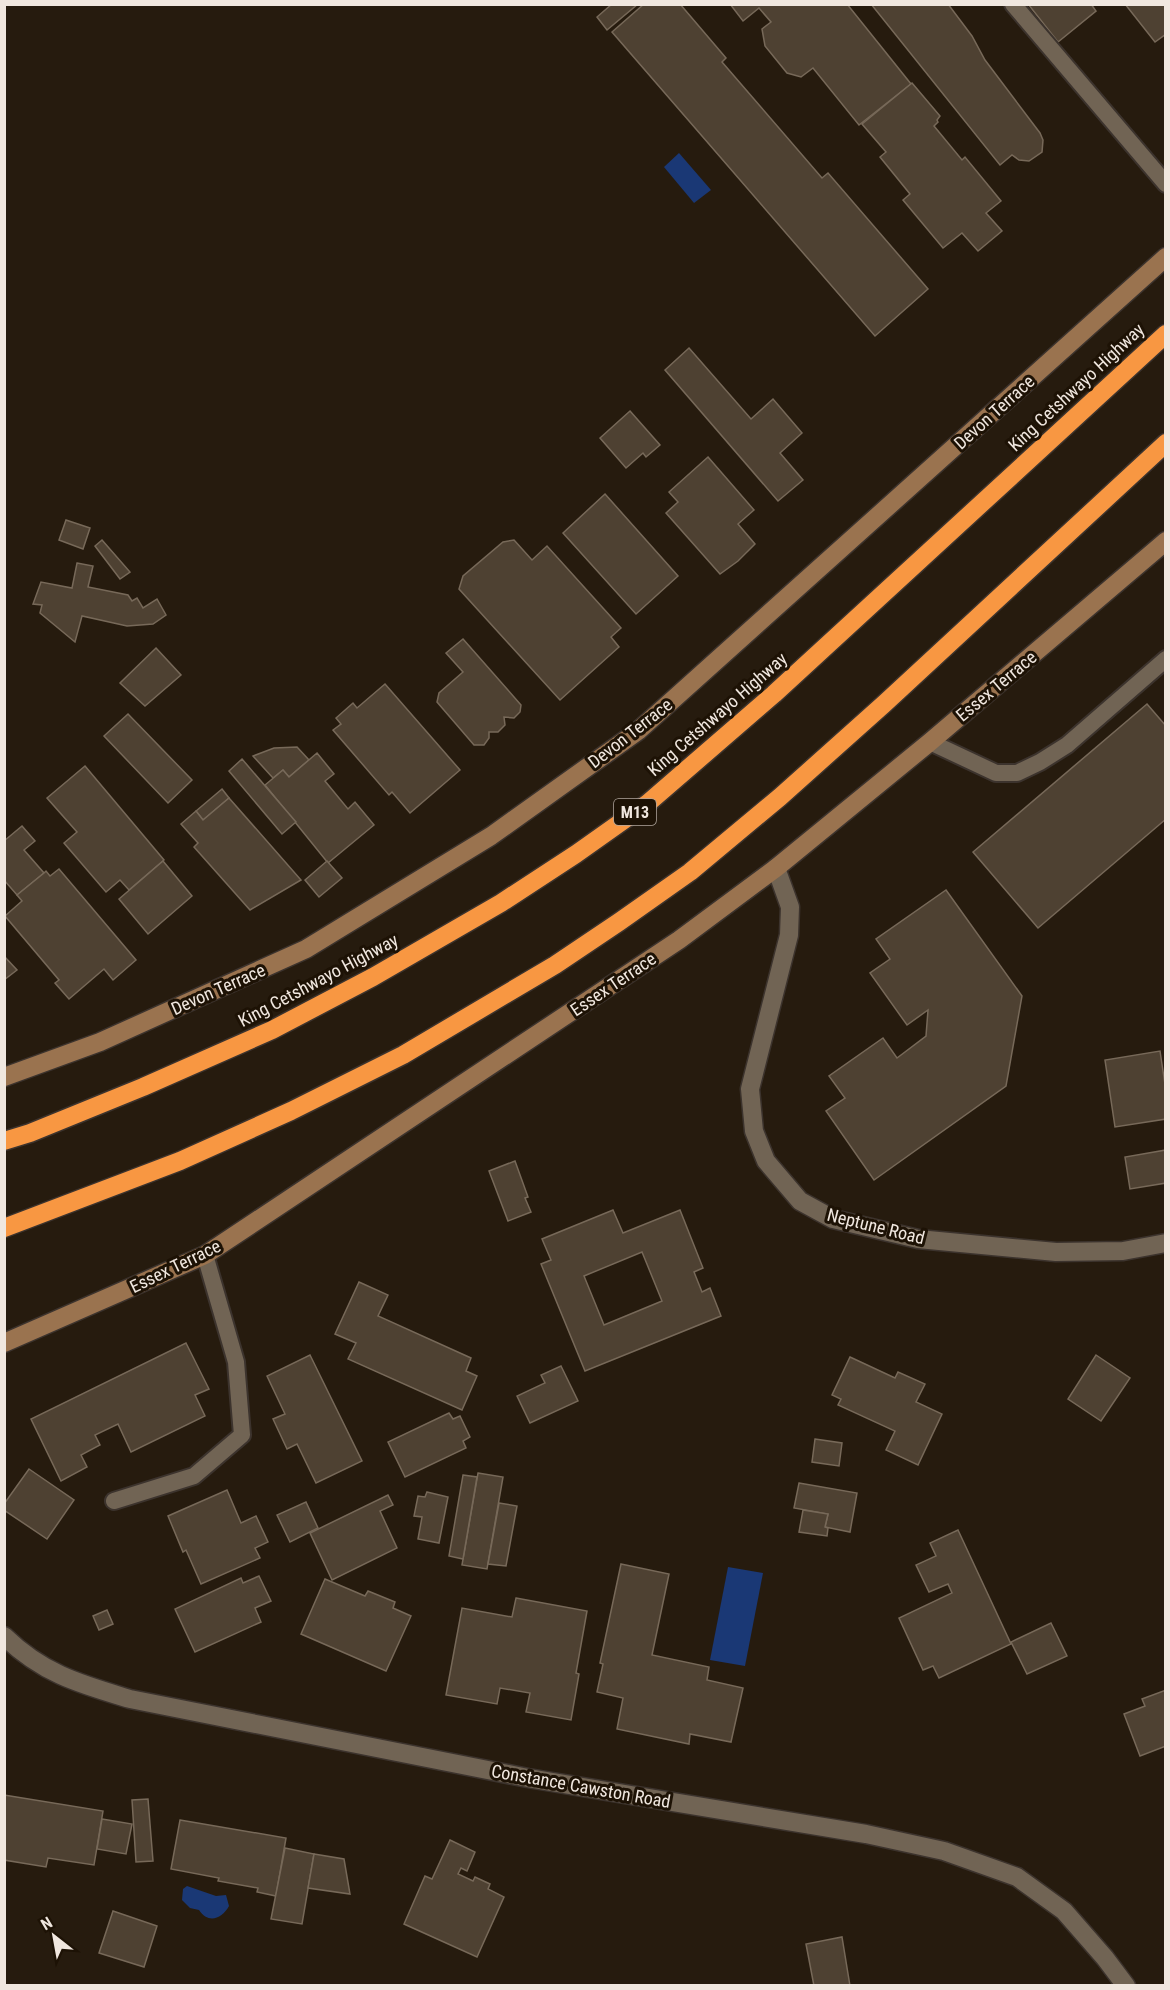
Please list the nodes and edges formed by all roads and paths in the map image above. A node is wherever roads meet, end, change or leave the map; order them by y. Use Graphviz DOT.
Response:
graph roads {
  1 [pos="1013,4"];
  2 [pos="1166,184"];
  3 [pos="1166,257"];
  4 [pos="1166,334"];
  5 [pos="1166,443"];
  6 [pos="1166,541"];
  7 [pos="1166,658"];
  8 [pos="930,742"];
  9 [pos="776,868"];
  10 [pos="4,1077"];
  11 [pos="4,1141"];
  12 [pos="4,1228"];
  13 [pos="1166,1243"];
  14 [pos="205,1256"];
  15 [pos="4,1343"];
  16 [pos="114,1501"];
  17 [pos="4,1636"];
  18 [pos="1126,1986"];
  1 -- 2 [label="lane"];
  3 -- 10 [label="street, Devon Terrace"];
  4 -- 11 [label="highway, King Cetshwayo Highway / M13"];
  5 -- 12 [label="highway"];
  6 -- 8 [label="street, Essex Terrace"];
  7 -- 8 [label="lane"];
  8 -- 9 [label="street, Essex Terrace"];
  9 -- 13 [label="street, Neptune Road"];
  9 -- 14 [label="street, Essex Terrace"];
  14 -- 15 [label="street, Essex Terrace"];
  14 -- 16 [label="lane"];
  17 -- 18 [label="street, Constance Cawston Road"];
}
